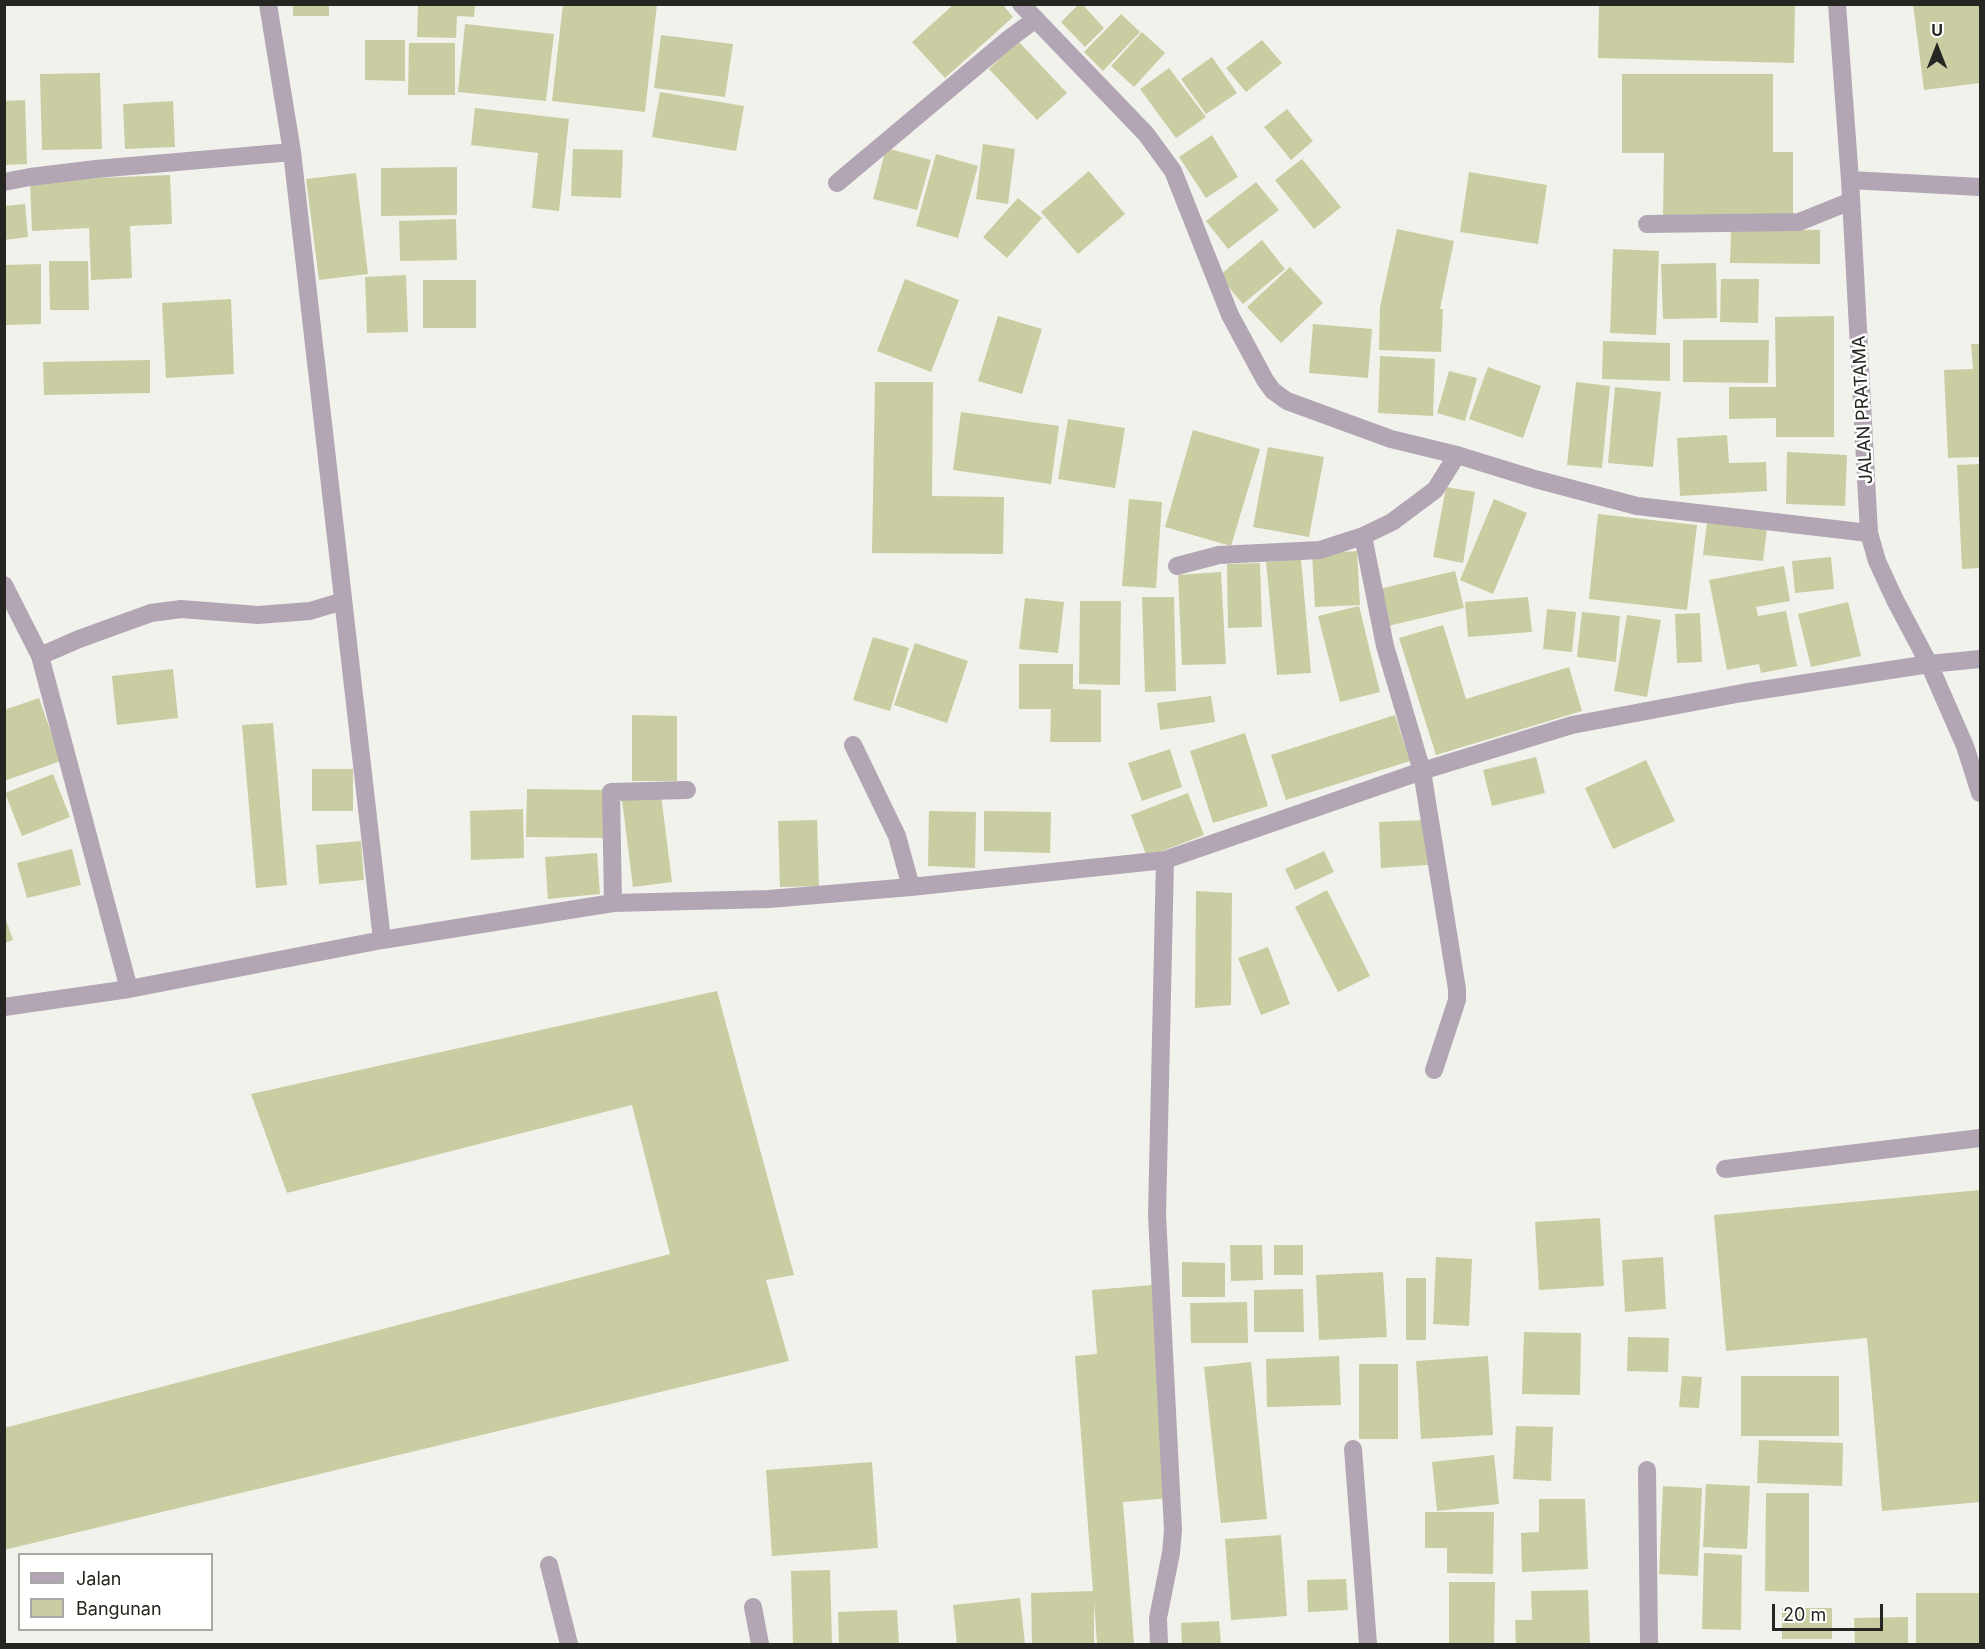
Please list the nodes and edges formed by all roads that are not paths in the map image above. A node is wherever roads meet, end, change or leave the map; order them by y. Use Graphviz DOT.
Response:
graph roads {
  1 [pos="268,4"];
  2 [pos="1021,4"];
  3 [pos="1837,4"];
  4 [pos="1036,19"];
  5 [pos="292,152"];
  6 [pos="1850,180"];
  7 [pos="4,182"];
  8 [pos="837,183"];
  9 [pos="1980,187"];
  10 [pos="1851,201"];
  11 [pos="1647,224"];
  12 [pos="1457,455"];
  13 [pos="1869,532"];
  14 [pos="1363,536"];
  15 [pos="1177,566"];
  16 [pos="4,585"];
  17 [pos="344,601"];
  18 [pos="40,656"];
  19 [pos="1980,659"];
  20 [pos="1929,664"];
  21 [pos="853,745"];
  22 [pos="1422,771"];
  23 [pos="1977,772"];
  24 [pos="687,790"];
  25 [pos="1980,794"];
  26 [pos="1165,860"];
  27 [pos="911,887"];
  28 [pos="613,903"];
  29 [pos="382,940"];
  30 [pos="129,989"];
  31 [pos="4,1007"];
  32 [pos="1434,1070"];
  33 [pos="1980,1138"];
  34 [pos="1725,1169"];
  35 [pos="1353,1449"];
  36 [pos="1647,1470"];
  37 [pos="549,1564"];
  38 [pos="753,1607"];
  39 [pos="569,1644"];
  40 [pos="760,1644"];
  41 [pos="1160,1644"];
  42 [pos="1368,1644"];
  43 [pos="1649,1644"];
  1 -- 5 [label="street"];
  2 -- 4 [label="street"];
  3 -- 6 [label="street, JALAN PRATAMA"];
  4 -- 8 [label="street"];
  4 -- 12 [label="street"];
  5 -- 7 [label="street"];
  5 -- 17 [label="street"];
  6 -- 9 [label="street"];
  6 -- 10 [label="street, JALAN PRATAMA"];
  10 -- 11 [label="street"];
  10 -- 13 [label="street, JALAN PRATAMA"];
  12 -- 13 [label="street"];
  12 -- 14 [label="street"];
  13 -- 20 [label="street, JALAN PRATAMA"];
  14 -- 15 [label="street"];
  14 -- 22 [label="street"];
  16 -- 18 [label="street"];
  17 -- 18 [label="street"];
  17 -- 29 [label="street"];
  18 -- 30 [label="street"];
  19 -- 20 [label="street"];
  20 -- 22 [label="street"];
  20 -- 23 [label="street, JALAN PRATAMA"];
  21 -- 27 [label="street"];
  22 -- 26 [label="street"];
  22 -- 32 [label="street"];
  23 -- 25 [label="street, JALAN PRATAMA"];
  24 -- 28 [label="street"];
  26 -- 27 [label="street"];
  26 -- 41 [label="street"];
  27 -- 28 [label="street"];
  28 -- 29 [label="street"];
  29 -- 30 [label="street"];
  30 -- 31 [label="street"];
  33 -- 34 [label="street"];
  35 -- 42 [label="street"];
  36 -- 43 [label="street"];
  37 -- 39 [label="street"];
  38 -- 40 [label="street"];
}
